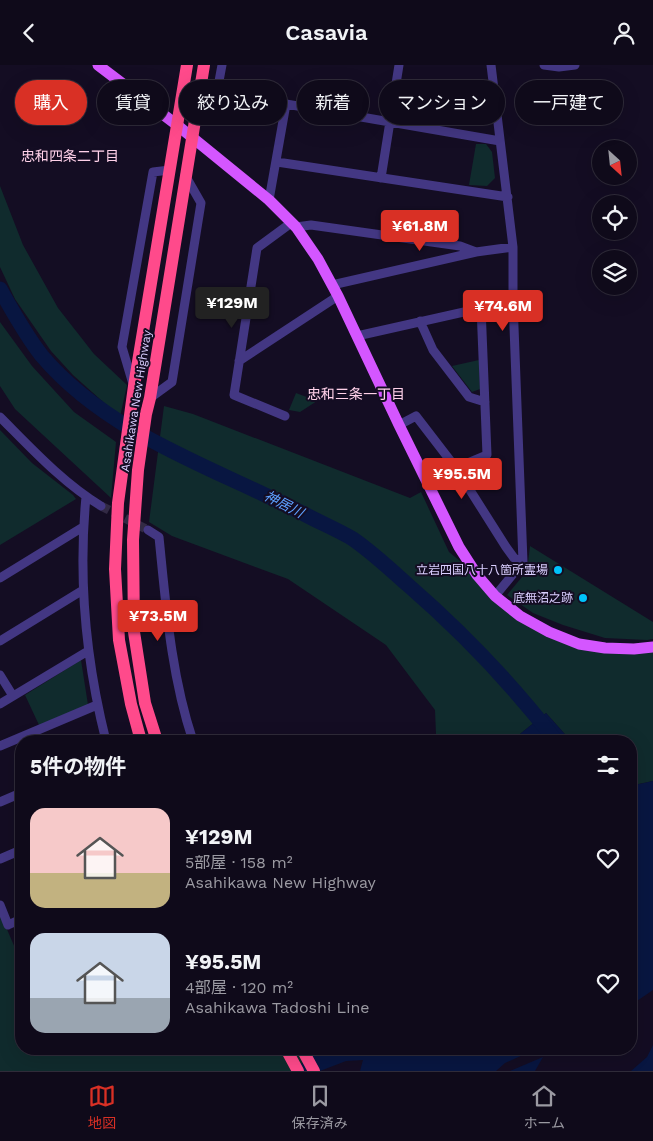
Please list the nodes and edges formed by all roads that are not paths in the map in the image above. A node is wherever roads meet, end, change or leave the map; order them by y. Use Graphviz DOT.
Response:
graph roads {
  1 [pos="98,65"];
  2 [pos="188,65"];
  3 [pos="204,65"];
  4 [pos="222,65"];
  5 [pos="399,65"];
  6 [pos="491,65"];
  7 [pos="544,65"];
  8 [pos="574,65"];
  9 [pos="201,80"];
  10 [pos="219,80"];
  11 [pos="396,80"];
  12 [pos="379,120"];
  13 [pos="177,125"];
  14 [pos="193,125"];
  15 [pos="389,125"];
  16 [pos="407,125"];
  17 [pos="191,138"];
  18 [pos="500,141"];
  19 [pos="277,162"];
  20 [pos="170,170"];
  21 [pos="185,175"];
  22 [pos="381,178"];
  23 [pos="508,197"];
  24 [pos="270,200"];
  25 [pos="294,225"];
  26 [pos="513,247"];
  27 [pos="476,252"];
  28 [pos="332,285"];
  29 [pos="338,296"];
  30 [pos="514,301"];
  31 [pos="481,307"];
  32 [pos="420,321"];
  33 [pos="357,336"];
  34 [pos="239,361"];
  35 [pos="134,386"];
  36 [pos="150,398"];
  37 [pos="485,402"];
  38 [pos="285,415"];
  39 [pos="0,417"];
  40 [pos="399,425"];
  41 [pos="456,468"];
  42 [pos="86,497"];
  43 [pos="101,506"];
  44 [pos="83,527"];
  45 [pos="148,530"];
  46 [pos="524,562"];
  47 [pos="0,578"];
  48 [pos="83,590"];
  49 [pos="495,596"];
  50 [pos="0,641"];
  51 [pos="653,647"];
  52 [pos="88,651"];
  53 [pos="0,675"];
  54 [pos="13,696"];
  55 [pos="0,704"];
  56 [pos="96,705"];
  57 [pos="26,735"];
  58 [pos="104,735"];
  59 [pos="139,735"];
  60 [pos="155,735"];
  61 [pos="191,735"];
  62 [pos="15,740"];
  63 [pos="0,746"];
  64 [pos="15,795"];
  65 [pos="0,801"];
  66 [pos="15,853"];
  67 [pos="0,859"];
  68 [pos="0,905"];
  69 [pos="15,922"];
  70 [pos="289,1055"];
  71 [pos="305,1055"];
  72 [pos="298,1071"];
  73 [pos="314,1071"];
  1 -- 13 [label="main road"];
  2 -- 13 [label="highway, Asahikawa New Highway"];
  3 -- 9 [label="highway, Asahikawa New Highway"];
  4 -- 10 [label="street"];
  5 -- 11 [label="street"];
  6 -- 18 [label="street"];
  7 -- 8 [label="street"];
  12 -- 19 [label="street"];
  13 -- 17 [label="main road"];
  13 -- 20 [label="highway, Asahikawa New Highway"];
  14 -- 17 [label="highway, Asahikawa New Highway"];
  15 -- 22 [label="street"];
  16 -- 18 [label="street"];
  17 -- 21 [label="highway, Asahikawa New Highway"];
  17 -- 24 [label="main road"];
  18 -- 23 [label="street"];
  19 -- 22 [label="street"];
  19 -- 24 [label="street"];
  20 -- 35 [label="highway, Asahikawa New Highway"];
  20 -- 35 [label="street"];
  21 -- 36 [label="highway, Asahikawa New Highway"];
  21 -- 36 [label="street"];
  22 -- 23 [label="street"];
  23 -- 26 [label="street"];
  24 -- 25 [label="main road"];
  25 -- 27 [label="street"];
  25 -- 28 [label="main road"];
  25 -- 34 [label="street"];
  26 -- 27 [label="street"];
  26 -- 30 [label="street"];
  27 -- 28 [label="street"];
  28 -- 29 [label="main road"];
  29 -- 33 [label="main road"];
  29 -- 34 [label="street"];
  30 -- 31 [label="street"];
  30 -- 46 [label="street"];
  31 -- 32 [label="street"];
  31 -- 37 [label="street"];
  32 -- 33 [label="street"];
  32 -- 37 [label="street"];
  33 -- 40 [label="main road"];
  34 -- 38 [label="street"];
  35 -- 59 [label="highway, Asahikawa New Highway"];
  36 -- 60 [label="highway, Asahikawa New Highway"];
  37 -- 41 [label="street"];
  39 -- 42 [label="street"];
  40 -- 41 [label="street"];
  40 -- 49 [label="main road"];
  41 -- 46 [label="street"];
  42 -- 43 [label="street"];
  42 -- 44 [label="street"];
  44 -- 47 [label="street"];
  44 -- 48 [label="street"];
  45 -- 61 [label="street"];
  46 -- 49 [label="street"];
  48 -- 50 [label="street"];
  48 -- 52 [label="street"];
  49 -- 51 [label="main road"];
  52 -- 54 [label="street"];
  52 -- 56 [label="street"];
  53 -- 54 [label="street"];
  54 -- 55 [label="street"];
  56 -- 57 [label="street"];
  56 -- 58 [label="street"];
  62 -- 63 [label="street"];
  64 -- 65 [label="street"];
  66 -- 67 [label="street"];
  68 -- 69 [label="street"];
  70 -- 72 [label="highway"];
  71 -- 73 [label="highway"];
}
